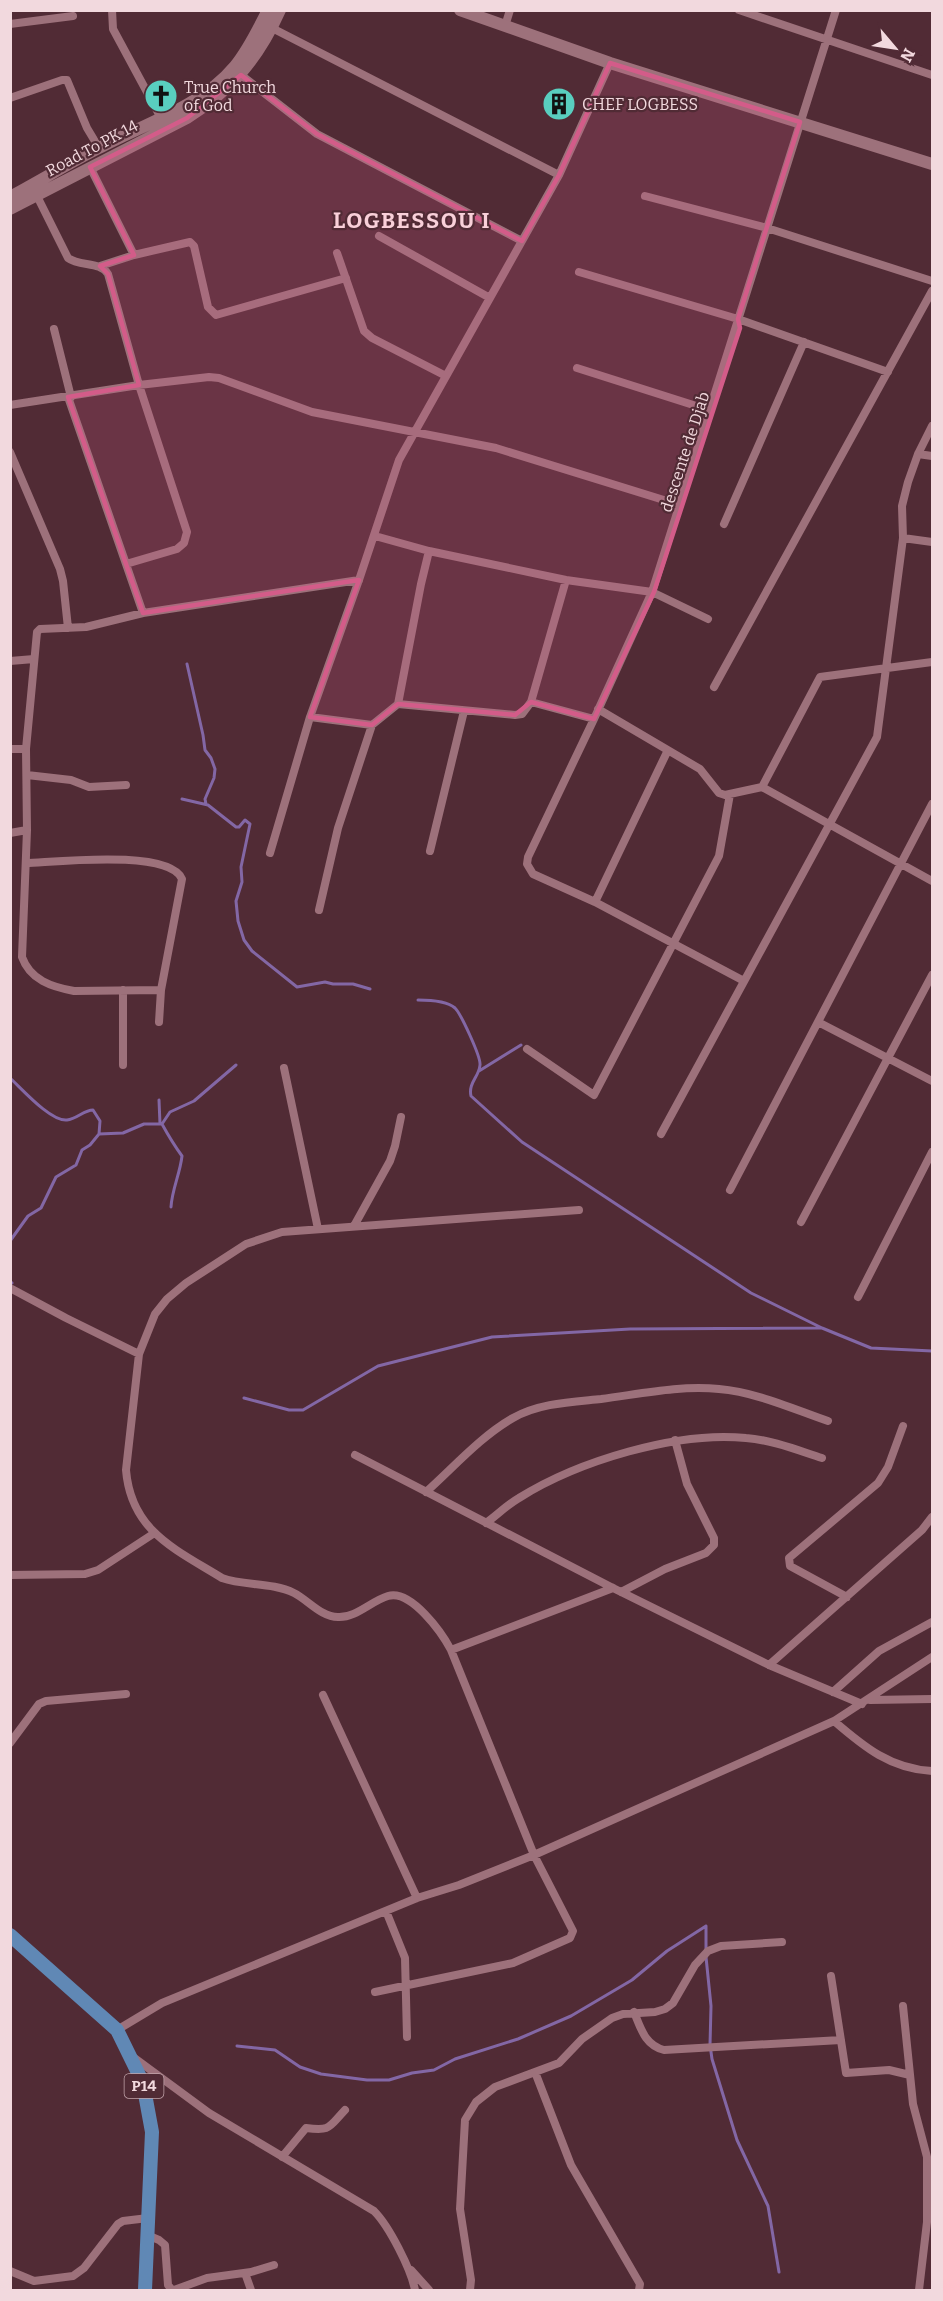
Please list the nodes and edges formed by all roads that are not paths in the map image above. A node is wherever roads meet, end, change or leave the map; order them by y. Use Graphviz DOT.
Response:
graph roads {
  1 [pos="112,10"];
  2 [pos="268,10"];
  3 [pos="280,10"];
  4 [pos="460,10"];
  5 [pos="510,10"];
  6 [pos="739,10"];
  7 [pos="836,10"];
  8 [pos="73,16"];
  9 [pos="10,24"];
  10 [pos="505,26"];
  11 [pos="272,28"];
  12 [pos="826,39"];
  13 [pos="610,63"];
  14 [pos="241,75"];
  15 [pos="933,75"];
  16 [pos="10,98"];
  17 [pos="161,118"];
  18 [pos="800,122"];
  19 [pos="99,148"];
  20 [pos="933,164"];
  21 [pos="90,168"];
  22 [pos="559,175"];
  23 [pos="37,196"];
  24 [pos="645,196"];
  25 [pos="10,197"];
  26 [pos="10,209"];
  27 [pos="767,228"];
  28 [pos="379,236"];
  29 [pos="522,241"];
  30 [pos="337,253"];
  31 [pos="134,255"];
  32 [pos="100,266"];
  33 [pos="579,272"];
  34 [pos="346,278"];
  35 [pos="933,281"];
  36 [pos="933,291"];
  37 [pos="490,298"];
  38 [pos="740,319"];
  39 [pos="54,329"];
  40 [pos="804,342"];
  41 [pos="577,368"];
  42 [pos="888,372"];
  43 [pos="446,376"];
  44 [pos="139,385"];
  45 [pos="70,397"];
  46 [pos="10,405"];
  47 [pos="709,410"];
  48 [pos="933,426"];
  49 [pos="416,431"];
  50 [pos="10,452"];
  51 [pos="918,454"];
  52 [pos="933,456"];
  53 [pos="12,462"];
  54 [pos="680,505"];
  55 [pos="724,524"];
  56 [pos="375,536"];
  57 [pos="903,538"];
  58 [pos="933,542"];
  59 [pos="429,551"];
  60 [pos="126,564"];
  61 [pos="359,580"];
  62 [pos="566,580"];
  63 [pos="653,592"];
  64 [pos="143,613"];
  65 [pos="708,619"];
  66 [pos="68,628"];
  67 [pos="34,658"];
  68 [pos="10,661"];
  69 [pos="933,662"];
  70 [pos="885,670"];
  71 [pos="714,687"];
  72 [pos="531,702"];
  73 [pos="398,704"];
  74 [pos="598,710"];
  75 [pos="464,711"];
  76 [pos="310,717"];
  77 [pos="594,719"];
  78 [pos="372,725"];
  79 [pos="10,749"];
  80 [pos="26,749"];
  81 [pos="668,750"];
  82 [pos="27,775"];
  83 [pos="126,785"];
  84 [pos="762,787"];
  85 [pos="730,794"];
  86 [pos="933,804"];
  87 [pos="830,824"];
  88 [pos="27,830"];
  89 [pos="10,833"];
  90 [pos="430,850"];
  91 [pos="270,853"];
  92 [pos="26,863"];
  93 [pos="901,864"];
  94 [pos="933,881"];
  95 [pos="595,902"];
  96 [pos="319,910"];
  97 [pos="674,944"];
  98 [pos="933,975"];
  99 [pos="744,981"];
  100 [pos="123,990"];
  101 [pos="161,990"];
  102 [pos="159,1022"];
  103 [pos="818,1022"];
  104 [pos="527,1049"];
  105 [pos="888,1058"];
  106 [pos="123,1065"];
  107 [pos="284,1068"];
  108 [pos="933,1081"];
  109 [pos="400,1117"];
  110 [pos="661,1134"];
  111 [pos="933,1152"];
  112 [pos="730,1190"];
  113 [pos="579,1210"];
  114 [pos="801,1222"];
  115 [pos="354,1226"];
  116 [pos="318,1229"];
  117 [pos="10,1288"];
  118 [pos="858,1297"];
  119 [pos="138,1354"];
  120 [pos="828,1421"];
  121 [pos="903,1426"];
  122 [pos="675,1440"];
  123 [pos="354,1455"];
  124 [pos="822,1458"];
  125 [pos="426,1492"];
  126 [pos="933,1517"];
  127 [pos="486,1523"];
  128 [pos="153,1534"];
  129 [pos="10,1575"];
  130 [pos="617,1590"];
  131 [pos="847,1596"];
  132 [pos="933,1622"];
  133 [pos="451,1650"];
  134 [pos="933,1657"];
  135 [pos="769,1665"];
  136 [pos="833,1692"];
  137 [pos="126,1694"];
  138 [pos="323,1695"];
  139 [pos="933,1699"];
  140 [pos="866,1702"];
  141 [pos="834,1721"];
  142 [pos="10,1743"];
  143 [pos="933,1771"];
  144 [pos="534,1855"];
  145 [pos="417,1898"];
  146 [pos="386,1911"];
  147 [pos="10,1935"];
  148 [pos="782,1942"];
  149 [pos="831,1976"];
  150 [pos="406,1986"];
  151 [pos="375,1992"];
  152 [pos="903,2006"];
  153 [pos="634,2012"];
  154 [pos="117,2030"];
  155 [pos="407,2037"];
  156 [pos="841,2040"];
  157 [pos="130,2055"];
  158 [pos="535,2072"];
  159 [pos="910,2075"];
  160 [pos="345,2110"];
  161 [pos="282,2157"];
  162 [pos="148,2218"];
  163 [pos="147,2235"];
  164 [pos="404,2261"];
  165 [pos="274,2265"];
  166 [pos="10,2271"];
  167 [pos="245,2273"];
  168 [pos="145,2290"];
  169 [pos="173,2290"];
  170 [pos="250,2290"];
  171 [pos="415,2290"];
  172 [pos="429,2290"];
  173 [pos="470,2290"];
  174 [pos="639,2290"];
  175 [pos="918,2290"];
  1 -- 17 [label="street"];
  2 -- 17 [label="main road, Road To PK 14"];
  3 -- 11 [label="main road, Road To PK 14"];
  4 -- 10 [label="main road"];
  5 -- 10 [label="street"];
  6 -- 12 [label="street"];
  7 -- 12 [label="street"];
  8 -- 9 [label="street"];
  10 -- 13 [label="main road"];
  11 -- 14 [label="main road, Road To PK 14"];
  11 -- 22 [label="street"];
  12 -- 15 [label="street"];
  12 -- 18 [label="street"];
  13 -- 18 [label="main road"];
  13 -- 22 [label="street"];
  14 -- 21 [label="main road, Road To PK 14"];
  14 -- 29 [label="street"];
  16 -- 19 [label="street"];
  17 -- 19 [label="main road, Road To PK 14"];
  18 -- 20 [label="main road"];
  18 -- 27 [label="street"];
  19 -- 25 [label="main road, Road To PK 14"];
  21 -- 23 [label="main road, Road To PK 14"];
  21 -- 31 [label="street"];
  22 -- 29 [label="street"];
  23 -- 26 [label="main road, Road To PK 14"];
  23 -- 32 [label="street"];
  24 -- 27 [label="street"];
  27 -- 35 [label="street"];
  27 -- 38 [label="street"];
  28 -- 37 [label="street"];
  29 -- 37 [label="street"];
  30 -- 34 [label="street"];
  31 -- 32 [label="street"];
  31 -- 34 [label="street"];
  32 -- 44 [label="street"];
  33 -- 38 [label="street"];
  34 -- 43 [label="street"];
  36 -- 42 [label="street"];
  37 -- 43 [label="street"];
  38 -- 40 [label="street"];
  38 -- 47 [label="street"];
  38 -- 63 [label="street, descente de Djab"];
  39 -- 45 [label="street"];
  40 -- 42 [label="street"];
  40 -- 55 [label="street"];
  41 -- 47 [label="street"];
  42 -- 71 [label="street"];
  43 -- 49 [label="street"];
  44 -- 45 [label="street"];
  44 -- 49 [label="street"];
  44 -- 60 [label="street"];
  45 -- 46 [label="street"];
  45 -- 60 [label="street"];
  47 -- 54 [label="street"];
  48 -- 51 [label="street"];
  49 -- 54 [label="street"];
  49 -- 56 [label="street"];
  50 -- 53 [label="street"];
  51 -- 52 [label="street"];
  51 -- 57 [label="street"];
  53 -- 66 [label="street"];
  54 -- 63 [label="street"];
  56 -- 59 [label="street"];
  56 -- 61 [label="street"];
  57 -- 58 [label="street"];
  57 -- 70 [label="street"];
  59 -- 62 [label="street"];
  59 -- 73 [label="street"];
  60 -- 64 [label="street"];
  61 -- 64 [label="street"];
  61 -- 76 [label="street"];
  62 -- 63 [label="street"];
  62 -- 72 [label="street"];
  63 -- 65 [label="street"];
  63 -- 74 [label="street"];
  64 -- 66 [label="street"];
  66 -- 67 [label="street"];
  67 -- 68 [label="street"];
  67 -- 80 [label="street"];
  69 -- 70 [label="street"];
  70 -- 84 [label="street"];
  70 -- 87 [label="street"];
  72 -- 75 [label="street"];
  72 -- 77 [label="street"];
  73 -- 75 [label="street"];
  73 -- 78 [label="street"];
  74 -- 77 [label="street"];
  74 -- 81 [label="street"];
  75 -- 90 [label="street"];
  76 -- 78 [label="street"];
  76 -- 91 [label="street"];
  77 -- 95 [label="street"];
  78 -- 96 [label="street"];
  79 -- 80 [label="street"];
  80 -- 82 [label="street"];
  81 -- 85 [label="street"];
  81 -- 95 [label="street"];
  82 -- 83 [label="street"];
  82 -- 88 [label="street"];
  84 -- 85 [label="street"];
  84 -- 87 [label="street"];
  85 -- 97 [label="street"];
  86 -- 93 [label="street"];
  87 -- 93 [label="street"];
  87 -- 99 [label="street"];
  88 -- 89 [label="street"];
  88 -- 92 [label="street"];
  92 -- 100 [label="street"];
  92 -- 101 [label="street"];
  93 -- 94 [label="street"];
  93 -- 103 [label="street"];
  95 -- 97 [label="street"];
  97 -- 99 [label="street"];
  97 -- 104 [label="street"];
  98 -- 105 [label="street"];
  99 -- 110 [label="street"];
  100 -- 101 [label="street"];
  100 -- 106 [label="street"];
  101 -- 102 [label="street"];
  103 -- 105 [label="street"];
  103 -- 112 [label="street"];
  105 -- 108 [label="street"];
  105 -- 114 [label="street"];
  107 -- 116 [label="street"];
  109 -- 115 [label="street"];
  111 -- 118 [label="street"];
  113 -- 115 [label="street"];
  115 -- 116 [label="street"];
  116 -- 119 [label="street"];
  117 -- 119 [label="street"];
  119 -- 128 [label="street"];
  120 -- 125 [label="street"];
  121 -- 131 [label="street"];
  122 -- 124 [label="street"];
  122 -- 127 [label="street"];
  122 -- 130 [label="street"];
  123 -- 125 [label="street"];
  125 -- 127 [label="street"];
  126 -- 131 [label="street"];
  127 -- 130 [label="street"];
  128 -- 129 [label="street"];
  128 -- 133 [label="street"];
  130 -- 133 [label="street"];
  130 -- 135 [label="street"];
  131 -- 135 [label="street"];
  132 -- 136 [label="street"];
  133 -- 144 [label="street"];
  134 -- 140 [label="street"];
  135 -- 136 [label="street"];
  136 -- 140 [label="street"];
  137 -- 142 [label="street"];
  138 -- 145 [label="street"];
  139 -- 140 [label="street"];
  140 -- 141 [label="street"];
  141 -- 143 [label="street"];
  141 -- 144 [label="street"];
  144 -- 145 [label="street"];
  144 -- 150 [label="street"];
  145 -- 146 [label="street"];
  146 -- 150 [label="street"];
  146 -- 154 [label="street"];
  147 -- 154 [label="main road, P14"];
  148 -- 153 [label="street"];
  149 -- 156 [label="street"];
  150 -- 151 [label="street"];
  150 -- 155 [label="street"];
  152 -- 159 [label="street"];
  153 -- 156 [label="street"];
  153 -- 158 [label="street"];
  154 -- 157 [label="main road, P14"];
  156 -- 159 [label="street"];
  157 -- 161 [label="street"];
  157 -- 162 [label="main road, P14"];
  158 -- 173 [label="street"];
  158 -- 174 [label="street"];
  159 -- 175 [label="street"];
  160 -- 161 [label="street"];
  161 -- 164 [label="street"];
  162 -- 163 [label="main road, P14"];
  162 -- 166 [label="street"];
  163 -- 168 [label="main road, P14"];
  163 -- 169 [label="street"];
  164 -- 171 [label="street"];
  164 -- 172 [label="street"];
  165 -- 167 [label="street"];
  167 -- 169 [label="street"];
  167 -- 170 [label="street"];
}
